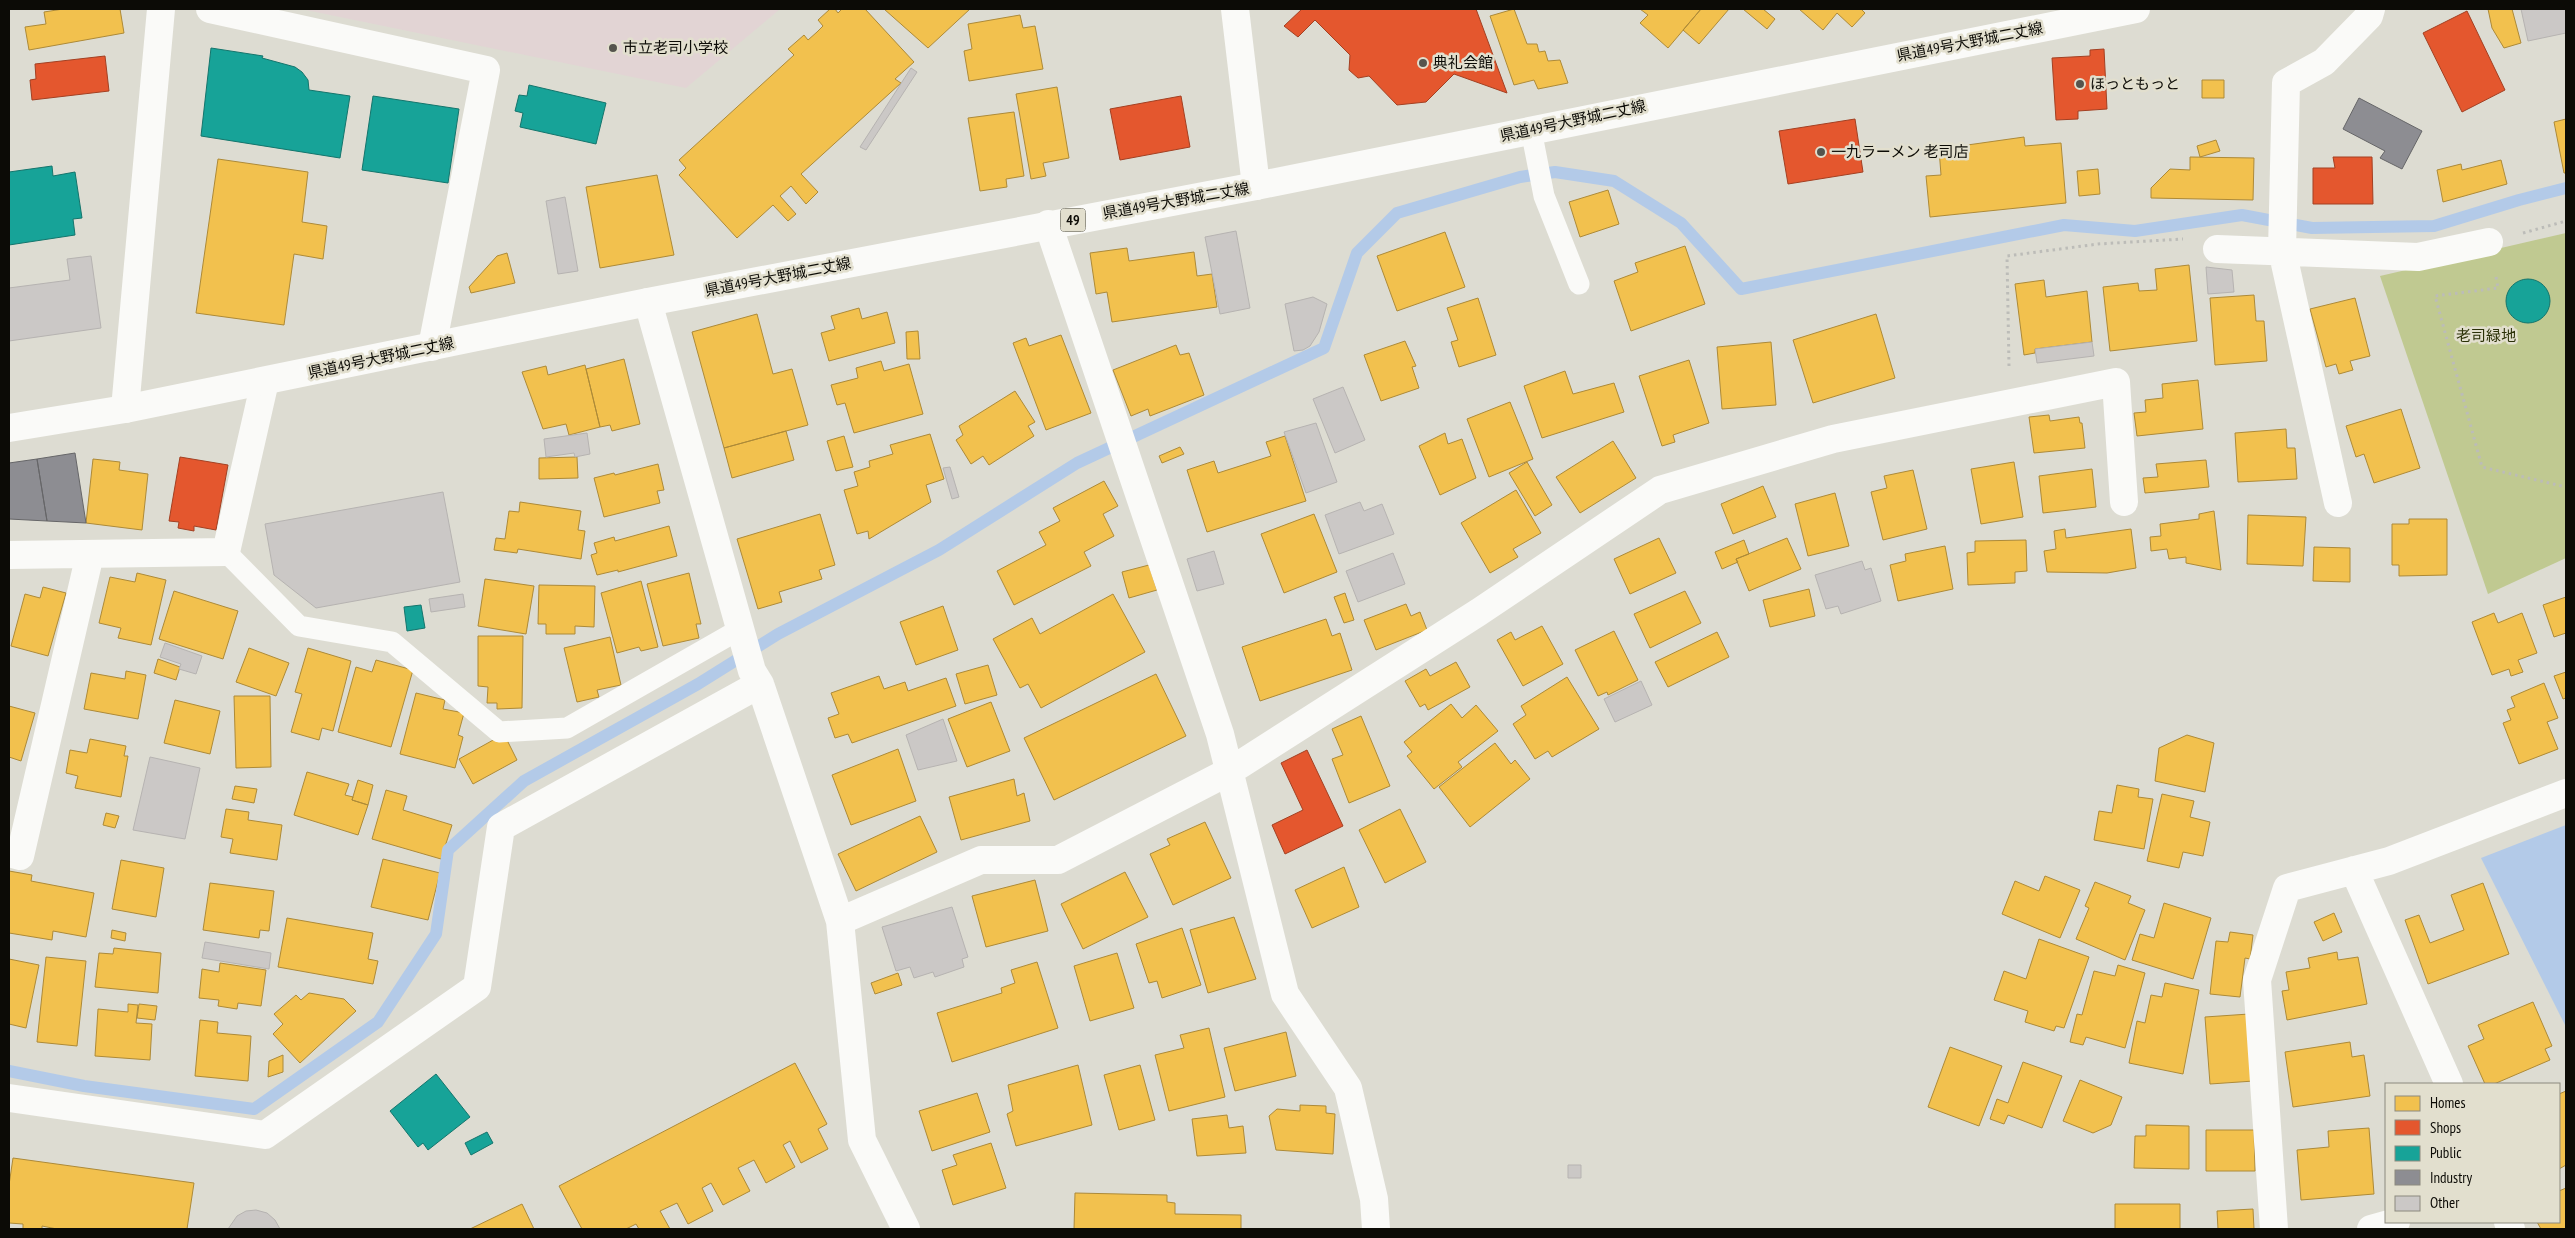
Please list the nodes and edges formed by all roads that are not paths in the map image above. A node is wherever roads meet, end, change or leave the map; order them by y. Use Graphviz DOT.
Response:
graph roads {
  1 [pos="161,9"];
  2 [pos="210,9"];
  3 [pos="1235,9"];
  4 [pos="2371,9"];
  5 [pos="2126,10"];
  6 [pos="1534,145"];
  7 [pos="1256,186"];
  8 [pos="1048,224"];
  9 [pos="2489,242"];
  10 [pos="2217,249"];
  11 [pos="2282,250"];
  12 [pos="1579,284"];
  13 [pos="648,302"];
  14 [pos="432,347"];
  15 [pos="265,381"];
  16 [pos="125,409"];
  17 [pos="9,428"];
  18 [pos="2124,502"];
  19 [pos="2338,503"];
  20 [pos="226,552"];
  21 [pos="90,554"];
  22 [pos="9,555"];
  23 [pos="742,628"];
  24 [pos="756,677"];
  25 [pos="1230,771"];
  26 [pos="2566,793"];
  27 [pos="9,853"];
  28 [pos="2354,870"];
  29 [pos="840,921"];
  30 [pos="2449,1083"];
  31 [pos="9,1098"];
  32 [pos="906,1229"];
  33 [pos="1376,1229"];
  34 [pos="2274,1229"];
  1 -- 16 [label="street"];
  2 -- 14 [label="street"];
  3 -- 7 [label="street"];
  4 -- 11 [label="street"];
  5 -- 7 [label="street, 県道49号大野城二丈線 / 49"];
  6 -- 12 [label="lane"];
  7 -- 8 [label="street, 県道49号大野城二丈線 / 49"];
  8 -- 13 [label="street, 県道49号大野城二丈線 / 49"];
  8 -- 25 [label="street"];
  9 -- 11 [label="street"];
  10 -- 11 [label="street"];
  11 -- 19 [label="street"];
  13 -- 14 [label="street, 県道49号大野城二丈線 / 49"];
  13 -- 23 [label="street"];
  14 -- 15 [label="street, 県道49号大野城二丈線 / 49"];
  15 -- 16 [label="street, 県道49号大野城二丈線 / 49"];
  15 -- 20 [label="street"];
  16 -- 17 [label="street, 県道49号大野城二丈線 / 49"];
  18 -- 25 [label="street"];
  20 -- 21 [label="street"];
  20 -- 23 [label="lane"];
  21 -- 22 [label="street"];
  21 -- 27 [label="street"];
  23 -- 24 [label="street"];
  24 -- 29 [label="street"];
  24 -- 31 [label="street"];
  25 -- 29 [label="street"];
  25 -- 33 [label="street"];
  26 -- 28 [label="street"];
  28 -- 30 [label="street"];
  28 -- 34 [label="street"];
  29 -- 32 [label="street"];
}
